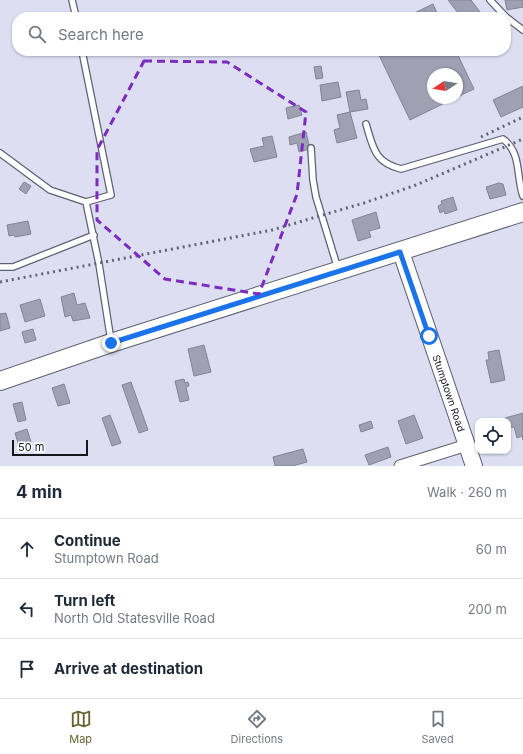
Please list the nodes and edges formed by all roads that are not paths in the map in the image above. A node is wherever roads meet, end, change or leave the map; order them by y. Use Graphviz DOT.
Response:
graph roads {
  1 [pos="72,0"];
  2 [pos="490,0"];
  3 [pos="75,12"];
  4 [pos="501,12"];
  5 [pos="511,21"];
  6 [pos="523,30"];
  7 [pos="83,56"];
  8 [pos="366,124"];
  9 [pos="311,148"];
  10 [pos="0,153"];
  11 [pos="521,170"];
  12 [pos="523,196"];
  13 [pos="86,202"];
  14 [pos="523,212"];
  15 [pos="94,235"];
  16 [pos="400,252"];
  17 [pos="0,267"];
  18 [pos="338,272"];
  19 [pos="111,343"];
  20 [pos="0,381"];
  21 [pos="467,444"];
  22 [pos="400,466"];
  23 [pos="474,466"];
  1 -- 3 [label="lane"];
  2 -- 4 [label="lane"];
  5 -- 6 [label="lane"];
  7 -- 13 [label="lane"];
  8 -- 11 [label="lane"];
  9 -- 18 [label="lane"];
  10 -- 13 [label="lane"];
  11 -- 12 [label="lane"];
  13 -- 15 [label="lane"];
  14 -- 16 [label="main road"];
  15 -- 17 [label="lane"];
  15 -- 19 [label="lane"];
  16 -- 18 [label="main road"];
  16 -- 21 [label="street, Stumptown Road"];
  18 -- 19 [label="main road"];
  19 -- 20 [label="main road"];
  21 -- 22 [label="street"];
  21 -- 23 [label="street, Stumptown Road"];
}
